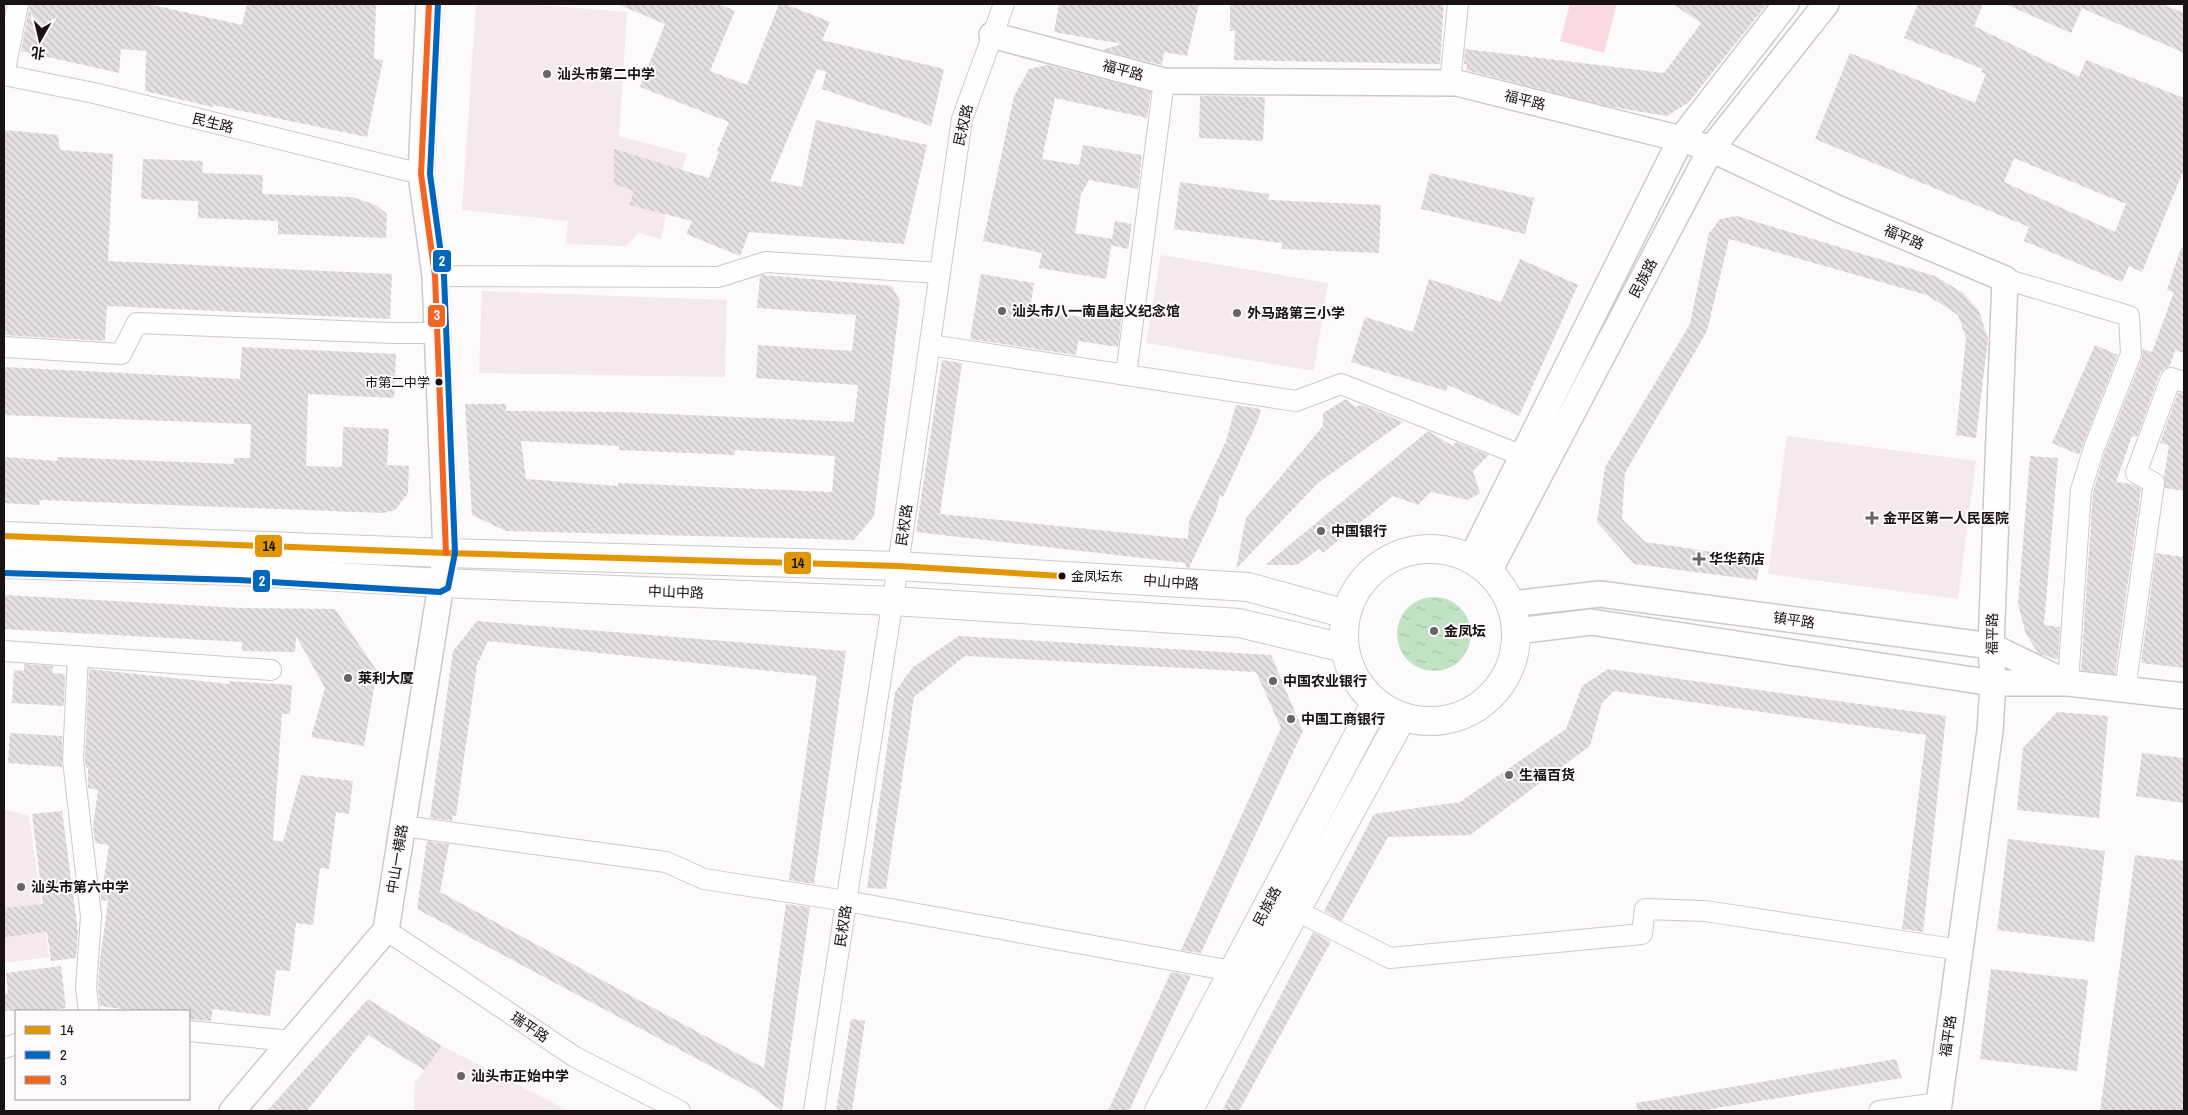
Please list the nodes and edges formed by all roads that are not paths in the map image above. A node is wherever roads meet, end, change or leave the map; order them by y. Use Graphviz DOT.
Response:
graph roads {
  1 [pos="18,4"];
  2 [pos="429,4"];
  3 [pos="1004,4"];
  4 [pos="1458,4"];
  5 [pos="1786,4"];
  6 [pos="1826,4"];
  7 [pos="992,35"];
  8 [pos="4,75"];
  9 [pos="1164,81"];
  10 [pos="1450,83"];
  11 [pos="1681,139"];
  12 [pos="1711,149"];
  13 [pos="421,174"];
  14 [pos="940,273"];
  15 [pos="435,276"];
  16 [pos="2005,279"];
  17 [pos="437,333"];
  18 [pos="930,345"];
  19 [pos="4,347"];
  20 [pos="1126,375"];
  21 [pos="2184,382"];
  22 [pos="1523,456"];
  23 [pos="4,536"];
  24 [pos="446,553"];
  25 [pos="4,564"];
  26 [pos="1480,565"];
  27 [pos="898,566"];
  28 [pos="441,583"];
  29 [pos="893,601"];
  30 [pos="1511,604"];
  31 [pos="1346,614"];
  32 [pos="1517,631"];
  33 [pos="1991,646"];
  34 [pos="1344,648"];
  35 [pos="4,651"];
  36 [pos="78,656"];
  37 [pos="271,670"];
  38 [pos="1993,683"];
  39 [pos="2068,683"];
  40 [pos="2130,690"];
  41 [pos="2184,696"];
  42 [pos="1376,702"];
  43 [pos="1402,717"];
  44 [pos="402,826"];
  45 [pos="846,901"];
  46 [pos="1295,910"];
  47 [pos="386,930"];
  48 [pos="1960,950"];
  49 [pos="1232,971"];
  50 [pos="89,1010"];
  51 [pos="190,1031"];
  52 [pos="292,1041"];
  53 [pos="1938,1107"];
  54 [pos="232,1111"];
  55 [pos="680,1111"];
  56 [pos="814,1111"];
  57 [pos="1159,1111"];
  58 [pos="1188,1111"];
  59 [pos="1879,1111"];
  1 -- 8 [label="street"];
  2 -- 13 [label="street, 中山一横路"];
  3 -- 7 [label="street, 民权路"];
  4 -- 10 [label="street"];
  5 -- 11 [label="street, 民族路"];
  6 -- 12 [label="street, 民族路"];
  7 -- 9 [label="street, 福平路"];
  7 -- 14 [label="street, 民权路"];
  8 -- 13 [label="street, 民生路"];
  9 -- 10 [label="street, 福平路"];
  9 -- 20 [label="street"];
  10 -- 11 [label="street, 福平路"];
  11 -- 12 [label="street, 福平路"];
  11 -- 22 [label="street, 民族路"];
  12 -- 16 [label="street, 福平路"];
  12 -- 26 [label="street, 民族路"];
  13 -- 15 [label="street, 中山一横路"];
  14 -- 15 [label="street"];
  14 -- 18 [label="street, 民权路"];
  15 -- 17 [label="street, 中山一横路"];
  16 -- 33 [label="street, 福平路"];
  16 -- 39 [label="street"];
  17 -- 19 [label="street"];
  17 -- 24 [label="street, 中山一横路"];
  18 -- 20 [label="street"];
  18 -- 27 [label="street, 民权路"];
  20 -- 22 [label="street"];
  21 -- 40 [label="street"];
  22 -- 26 [label="street, 民族路"];
  23 -- 24 [label="main road, 中山中路"];
  24 -- 27 [label="main road, 中山中路"];
  24 -- 28 [label="street, 中山一横路"];
  25 -- 28 [label="main road, 中山中路"];
  26 -- 30 [label="main road"];
  26 -- 31 [label="main road"];
  27 -- 29 [label="street, 民权路"];
  27 -- 31 [label="main road, 中山中路"];
  28 -- 29 [label="main road, 中山中路"];
  28 -- 44 [label="street, 中山一横路"];
  29 -- 34 [label="main road, 中山中路"];
  29 -- 45 [label="street, 民权路"];
  30 -- 32 [label="main road"];
  30 -- 33 [label="street, 镇平路"];
  31 -- 34 [label="main road"];
  32 -- 38 [label="street, 镇平路"];
  32 -- 43 [label="main road"];
  33 -- 38 [label="street, 福平路"];
  33 -- 39 [label="street, 镇平路"];
  34 -- 42 [label="main road"];
  35 -- 36 [label="street"];
  36 -- 37 [label="street"];
  36 -- 50 [label="street"];
  38 -- 39 [label="street, 镇平路"];
  38 -- 48 [label="street, 福平路"];
  39 -- 40 [label="street, 镇平路"];
  40 -- 41 [label="street, 镇平路"];
  42 -- 43 [label="main road"];
  42 -- 49 [label="main road, 民族路"];
  43 -- 46 [label="main road, 民族路"];
  44 -- 45 [label="street"];
  44 -- 47 [label="street, 中山一横路"];
  45 -- 49 [label="street"];
  45 -- 56 [label="street, 民权路"];
  46 -- 48 [label="street"];
  46 -- 58 [label="main road, 民族路"];
  47 -- 52 [label="street"];
  47 -- 55 [label="street, 瑞平路"];
  48 -- 53 [label="street, 福平路"];
  49 -- 57 [label="main road, 民族路"];
  51 -- 52 [label="street"];
  52 -- 54 [label="street"];
  53 -- 59 [label="street"];
}
